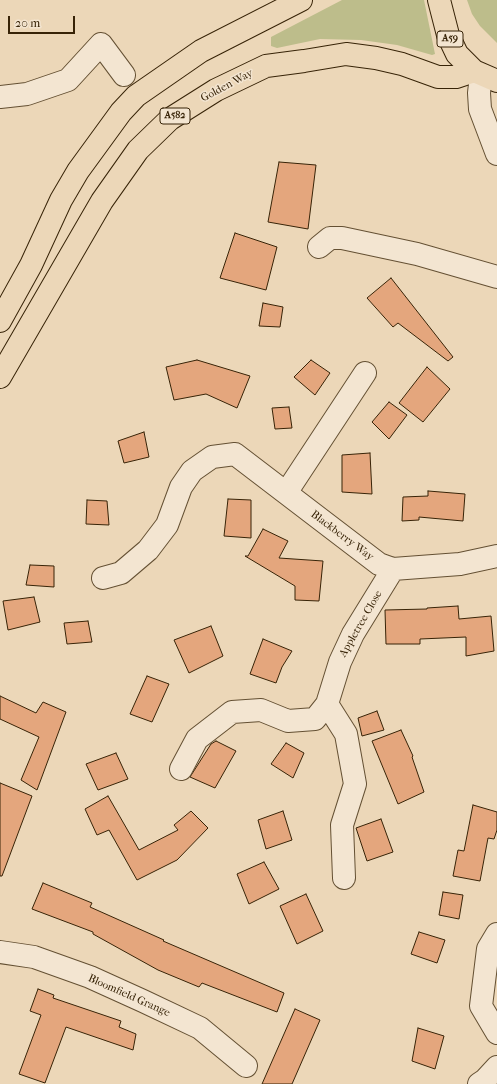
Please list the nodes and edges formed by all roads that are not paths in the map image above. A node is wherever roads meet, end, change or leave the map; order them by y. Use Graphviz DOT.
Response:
graph roads {
  1 [pos="301,0"];
  2 [pos="439,0"];
  3 [pos="124,76"];
  4 [pos="484,76"];
  5 [pos="0,97"];
  6 [pos="497,154"];
  7 [pos="319,247"];
  8 [pos="497,277"];
  9 [pos="0,321"];
  10 [pos="365,373"];
  11 [pos="0,377"];
  12 [pos="286,493"];
  13 [pos="497,556"];
  14 [pos="393,569"];
  15 [pos="103,578"];
  16 [pos="327,704"];
  17 [pos="181,769"];
  18 [pos="344,878"];
  19 [pos="497,934"];
  20 [pos="0,952"];
  21 [pos="497,1033"];
  22 [pos="246,1066"];
  23 [pos="497,1067"];
  24 [pos="479,1084"];
  1 -- 9 [label="highway"];
  2 -- 4 [label="highway, A59"];
  3 -- 5 [label="street"];
  4 -- 6 [label="street"];
  4 -- 11 [label="highway, Golden Way / A582"];
  7 -- 8 [label="street"];
  10 -- 12 [label="street"];
  12 -- 14 [label="street, Blackberry Way"];
  12 -- 15 [label="street, Blackberry Way"];
  13 -- 14 [label="street, Blackberry Way"];
  14 -- 16 [label="street, Appletree Close"];
  16 -- 17 [label="street, Appletree Close"];
  16 -- 18 [label="street"];
  19 -- 21 [label="street"];
  20 -- 22 [label="street, Bloomfield Grange"];
  23 -- 24 [label="street"];
}
